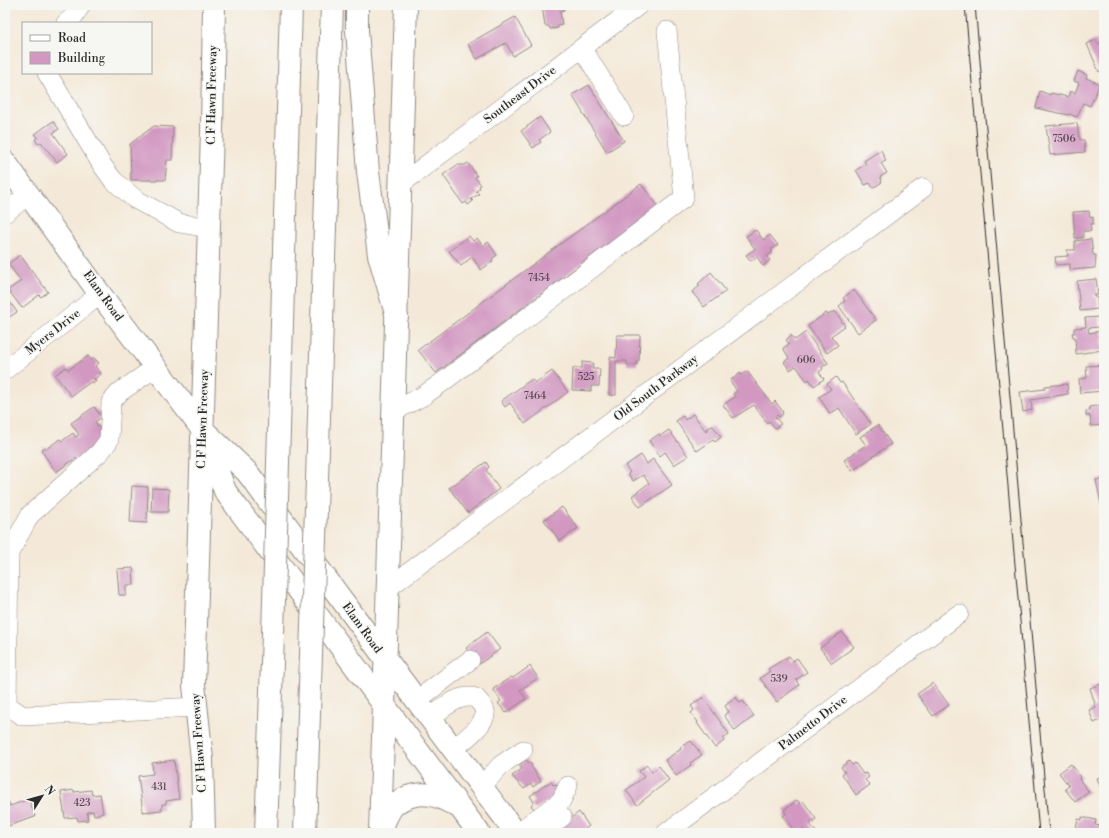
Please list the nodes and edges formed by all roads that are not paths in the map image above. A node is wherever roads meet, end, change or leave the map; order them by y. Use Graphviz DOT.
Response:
graph roads {
  1 [pos="81,5"];
  2 [pos="214,5"];
  3 [pos="292,5"];
  4 [pos="332,5"];
  5 [pos="357,5"];
  6 [pos="406,5"];
  7 [pos="639,5"];
  8 [pos="67,22"];
  9 [pos="668,31"];
  10 [pos="582,48"];
  11 [pos="49,74"];
  12 [pos="624,116"];
  13 [pos="5,162"];
  14 [pos="401,184"];
  15 [pos="923,188"];
  16 [pos="29,194"];
  17 [pos="5,213"];
  18 [pos="209,228"];
  19 [pos="100,294"];
  20 [pos="397,317"];
  21 [pos="156,367"];
  22 [pos="5,370"];
  23 [pos="394,411"];
  24 [pos="202,429"];
  25 [pos="388,588"];
  26 [pos="959,614"];
  27 [pos="385,658"];
  28 [pos="470,660"];
  29 [pos="416,701"];
  30 [pos="384,706"];
  31 [pos="196,707"];
  32 [pos="430,718"];
  33 [pos="453,749"];
  34 [pos="523,750"];
  35 [pos="480,785"];
  36 [pos="568,786"];
  37 [pos="459,806"];
  38 [pos="562,817"];
  39 [pos="478,832"];
  40 [pos="204,833"];
  41 [pos="266,833"];
  42 [pos="305,833"];
  43 [pos="380,833"];
  44 [pos="517,833"];
  45 [pos="544,833"];
  46 [pos="666,833"];
  1 -- 8 [label="street"];
  2 -- 18 [label="main road, C F Hawn Freeway"];
  3 -- 41 [label="main road, bridge"];
  4 -- 42 [label="main road, bridge"];
  5 -- 20 [label="main road"];
  6 -- 14 [label="main road"];
  7 -- 10 [label="street, Southeast Drive"];
  9 -- 23 [label="street"];
  10 -- 12 [label="street"];
  10 -- 14 [label="street, Southeast Drive"];
  11 -- 18 [label="street"];
  13 -- 16 [label="main road, Elam Road"];
  14 -- 20 [label="main road"];
  15 -- 25 [label="street, Old South Parkway"];
  16 -- 17 [label="street"];
  16 -- 19 [label="main road, Elam Road"];
  18 -- 24 [label="main road, C F Hawn Freeway"];
  19 -- 21 [label="main road, Elam Road"];
  19 -- 22 [label="street, Myers Drive"];
  20 -- 23 [label="main road"];
  21 -- 24 [label="main road, Elam Road"];
  21 -- 31 [label="street"];
  23 -- 25 [label="main road"];
  24 -- 27 [label="main road, Elam Road"];
  24 -- 30 [label="main road, Elam Road"];
  24 -- 31 [label="main road, C F Hawn Freeway"];
  25 -- 27 [label="main road"];
  26 -- 46 [label="street, Palmetto Drive"];
  27 -- 29 [label="main road, Elam Road"];
  27 -- 30 [label="main road"];
  28 -- 29 [label="street"];
  29 -- 32 [label="main road, Elam Road"];
  30 -- 37 [label="main road, Elam Road"];
  30 -- 43 [label="main road"];
  31 -- 40 [label="main road, C F Hawn Freeway"];
  32 -- 33 [label="main road, Elam Road"];
  32 -- 33 [label="street"];
  33 -- 35 [label="main road, Elam Road"];
  34 -- 35 [label="street"];
  35 -- 44 [label="main road, Elam Road"];
  36 -- 44 [label="street"];
  37 -- 39 [label="main road, Elam Road"];
  37 -- 43 [label="main road"];
  38 -- 45 [label="street"];
}
